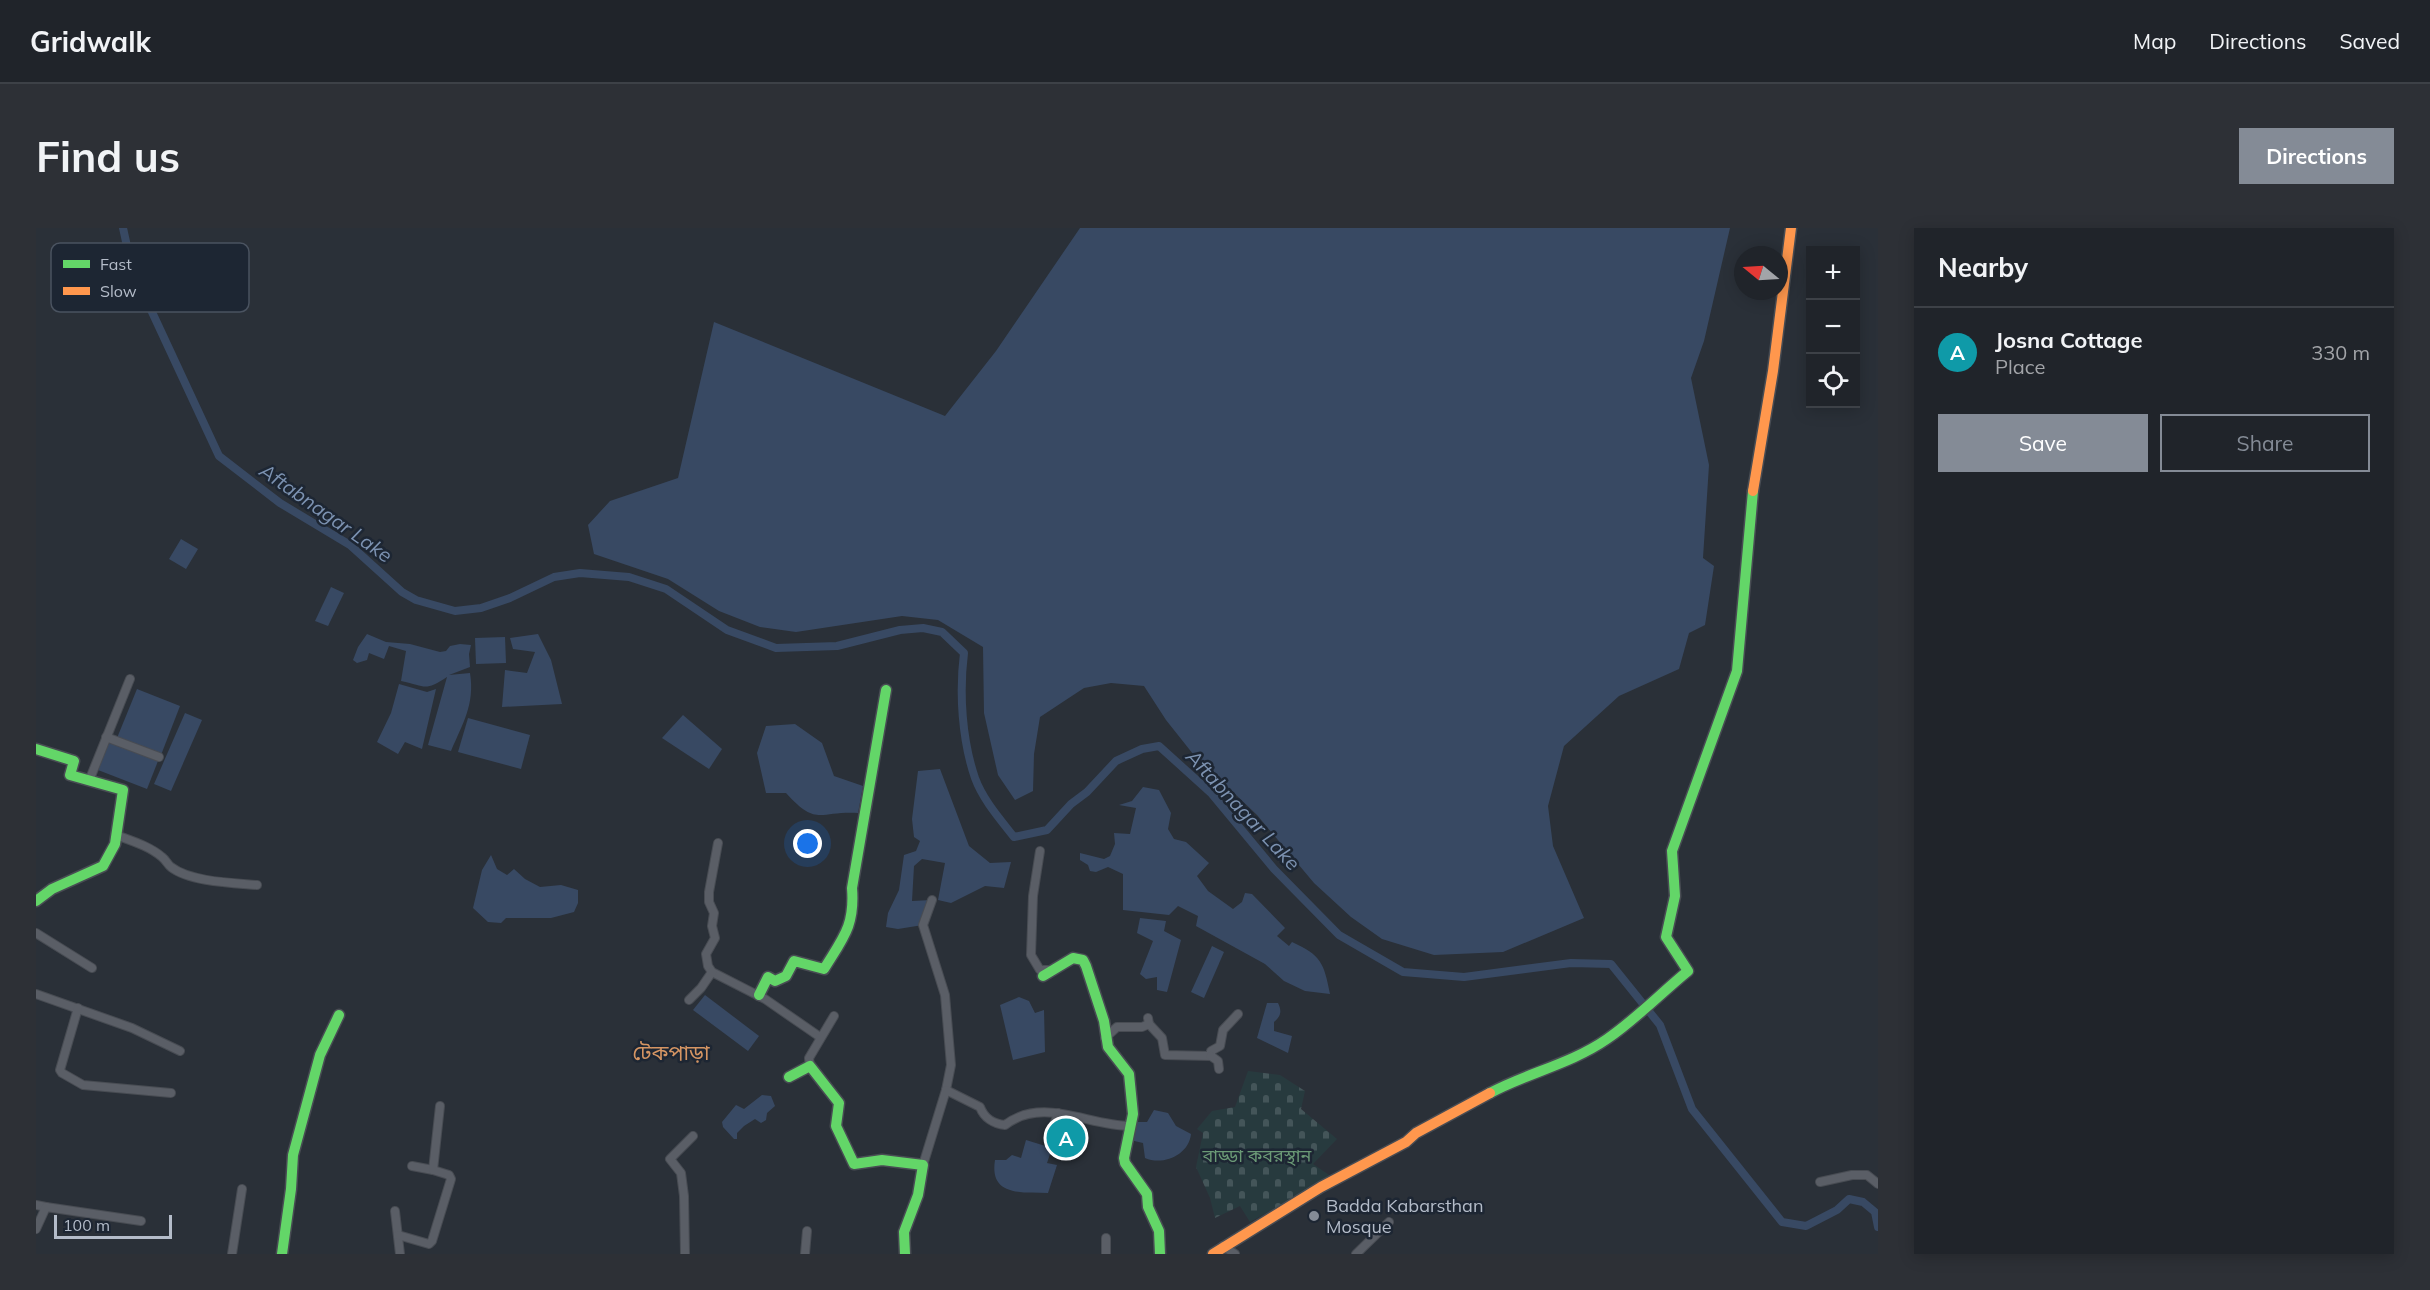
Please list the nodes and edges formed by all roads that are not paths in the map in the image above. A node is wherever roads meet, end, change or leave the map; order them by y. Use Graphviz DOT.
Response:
graph roads {
  1 [pos="1791,228"];
  2 [pos="130,679"];
  3 [pos="886,690"];
  4 [pos="106,737"];
  5 [pos="36,749"];
  6 [pos="159,758"];
  7 [pos="89,781"];
  8 [pos="116,835"];
  9 [pos="718,843"];
  10 [pos="1040,851"];
  11 [pos="257,885"];
  12 [pos="932,900"];
  13 [pos="36,901"];
  14 [pos="36,933"];
  15 [pos="92,968"];
  16 [pos="1053,970"];
  17 [pos="712,972"];
  18 [pos="1043,976"];
  19 [pos="36,994"];
  20 [pos="759,995"];
  21 [pos="689,1000"];
  22 [pos="78,1008"];
  23 [pos="1238,1014"];
  24 [pos="339,1015"];
  25 [pos="834,1016"];
  26 [pos="820,1037"];
  27 [pos="1105,1038"];
  28 [pos="180,1051"];
  29 [pos="1210,1056"];
  30 [pos="810,1066"];
  31 [pos="1219,1069"];
  32 [pos="789,1077"];
  33 [pos="946,1090"];
  34 [pos="171,1093"];
  35 [pos="440,1106"];
  36 [pos="1058,1113"];
  37 [pos="1130,1126"];
  38 [pos="1051,1134"];
  39 [pos="693,1136"];
  40 [pos="923,1165"];
  41 [pos="412,1166"];
  42 [pos="433,1170"];
  43 [pos="1820,1182"];
  44 [pos="1878,1184"];
  45 [pos="242,1189"];
  46 [pos="36,1205"];
  47 [pos="46,1207"];
  48 [pos="395,1211"];
  49 [pos="141,1221"];
  50 [pos="1389,1222"];
  51 [pos="36,1229"];
  52 [pos="807,1231"];
  53 [pos="398,1235"];
  54 [pos="1106,1238"];
  55 [pos="1223,1246"];
  56 [pos="232,1254"];
  57 [pos="282,1254"];
  58 [pos="400,1254"];
  59 [pos="685,1254"];
  60 [pos="806,1254"];
  61 [pos="905,1254"];
  62 [pos="1106,1254"];
  63 [pos="1160,1254"];
  64 [pos="1213,1254"];
  65 [pos="1235,1254"];
  66 [pos="1356,1254"];
  1 -- 55 [label="street"];
  2 -- 4 [label="street"];
  3 -- 20 [label="street"];
  4 -- 6 [label="street"];
  4 -- 7 [label="street"];
  5 -- 7 [label="street"];
  7 -- 8 [label="street"];
  8 -- 11 [label="street"];
  8 -- 13 [label="street"];
  9 -- 17 [label="street"];
  10 -- 16 [label="street"];
  12 -- 33 [label="street"];
  14 -- 15 [label="street"];
  16 -- 18 [label="street"];
  16 -- 27 [label="street"];
  17 -- 20 [label="street"];
  17 -- 21 [label="street"];
  19 -- 22 [label="street"];
  20 -- 26 [label="street"];
  22 -- 28 [label="street"];
  22 -- 34 [label="street"];
  23 -- 29 [label="street"];
  24 -- 57 [label="street"];
  25 -- 26 [label="street"];
  26 -- 30 [label="street"];
  27 -- 29 [label="street"];
  27 -- 37 [label="street"];
  29 -- 31 [label="street"];
  30 -- 32 [label="street"];
  30 -- 40 [label="street"];
  33 -- 36 [label="street"];
  33 -- 40 [label="street"];
  35 -- 42 [label="street"];
  36 -- 37 [label="street"];
  36 -- 38 [label="street"];
  37 -- 63 [label="street"];
  39 -- 59 [label="street"];
  40 -- 61 [label="street"];
  41 -- 42 [label="street"];
  42 -- 53 [label="street"];
  43 -- 44 [label="street"];
  45 -- 56 [label="street"];
  46 -- 47 [label="street"];
  47 -- 49 [label="street"];
  47 -- 51 [label="street"];
  48 -- 53 [label="street"];
  50 -- 66 [label="street"];
  52 -- 60 [label="street"];
  53 -- 58 [label="street"];
  54 -- 62 [label="street"];
  55 -- 64 [label="street"];
  55 -- 65 [label="street"];
}
